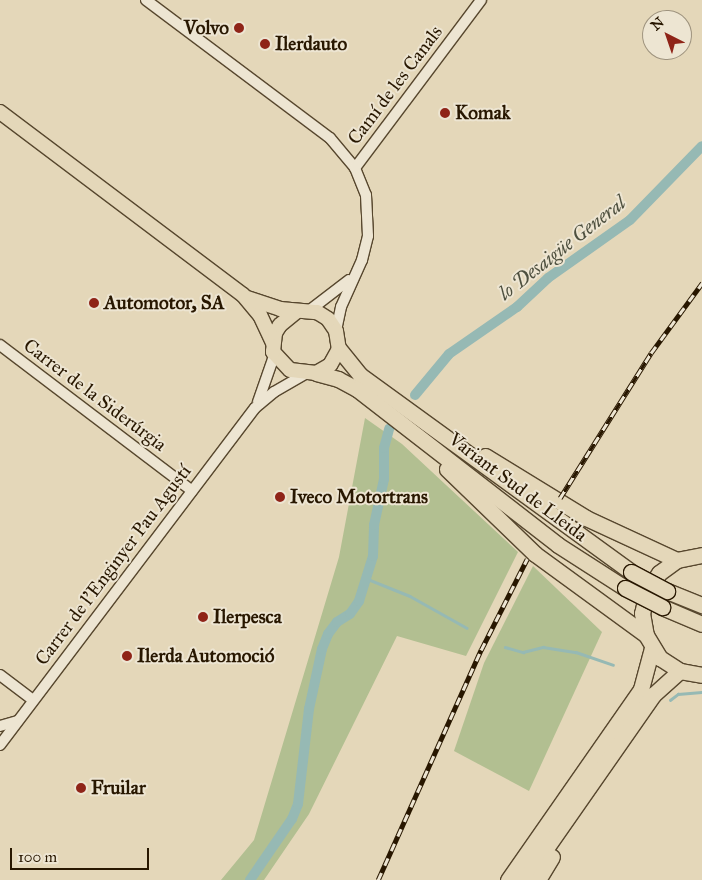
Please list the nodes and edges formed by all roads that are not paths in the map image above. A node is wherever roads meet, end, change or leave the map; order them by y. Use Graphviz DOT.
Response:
graph roads {
  1 [pos="146,0"];
  2 [pos="481,0"];
  3 [pos="0,112"];
  4 [pos="355,168"];
  5 [pos="358,270"];
  6 [pos="242,295"];
  7 [pos="304,311"];
  8 [pos="336,331"];
  9 [pos="0,345"];
  10 [pos="274,349"];
  11 [pos="339,349"];
  12 [pos="310,374"];
  13 [pos="255,408"];
  14 [pos="406,417"];
  15 [pos="192,491"];
  16 [pos="702,543"];
  17 [pos="690,557"];
  18 [pos="702,605"];
  19 [pos="702,624"];
  20 [pos="649,642"];
  21 [pos="680,671"];
  22 [pos="0,675"];
  23 [pos="702,675"];
  24 [pos="32,700"];
  25 [pos="17,721"];
  26 [pos="0,726"];
  27 [pos="0,745"];
  28 [pos="608,763"];
  29 [pos="508,880"];
  30 [pos="524,880"];
  31 [pos="538,880"];
  1 -- 4 [label="street"];
  2 -- 4 [label="street, Camí de les Canals"];
  3 -- 6 [label="main road"];
  4 -- 5 [label="street"];
  5 -- 7 [label="street"];
  5 -- 8 [label="street"];
  6 -- 7 [label="main road"];
  6 -- 10 [label="main road"];
  7 -- 8 [label="main road"];
  7 -- 10 [label="main road"];
  8 -- 11 [label="main road"];
  9 -- 15 [label="street, Carrer de la Siderúrgia"];
  10 -- 12 [label="main road"];
  10 -- 13 [label="street, Carrer de l'Enginyer Pau Agustí"];
  11 -- 12 [label="main road"];
  11 -- 14 [label="highway, Variant Sud de Lleida"];
  12 -- 13 [label="street, Carrer de l'Enginyer Pau Agustí"];
  12 -- 14 [label="highway, Variant Sud de Lleida"];
  13 -- 15 [label="street, Carrer de l'Enginyer Pau Agustí"];
  14 -- 17 [label="highway"];
  14 -- 18 [label="highway, Variant Sud de Lleida, bridge"];
  14 -- 19 [label="highway, Variant Sud de Lleida, bridge"];
  14 -- 20 [label="highway"];
  15 -- 24 [label="street, Carrer de l'Enginyer Pau Agustí"];
  16 -- 17 [label="highway"];
  17 -- 20 [label="highway"];
  20 -- 21 [label="highway"];
  20 -- 29 [label="highway"];
  21 -- 23 [label="highway"];
  21 -- 28 [label="highway"];
  22 -- 24 [label="street"];
  24 -- 25 [label="street, Carrer de l'Enginyer Pau Agustí"];
  25 -- 26 [label="street"];
  25 -- 27 [label="street, Carrer de l'Enginyer Pau Agustí"];
  28 -- 30 [label="highway"];
  28 -- 31 [label="highway"];
}
